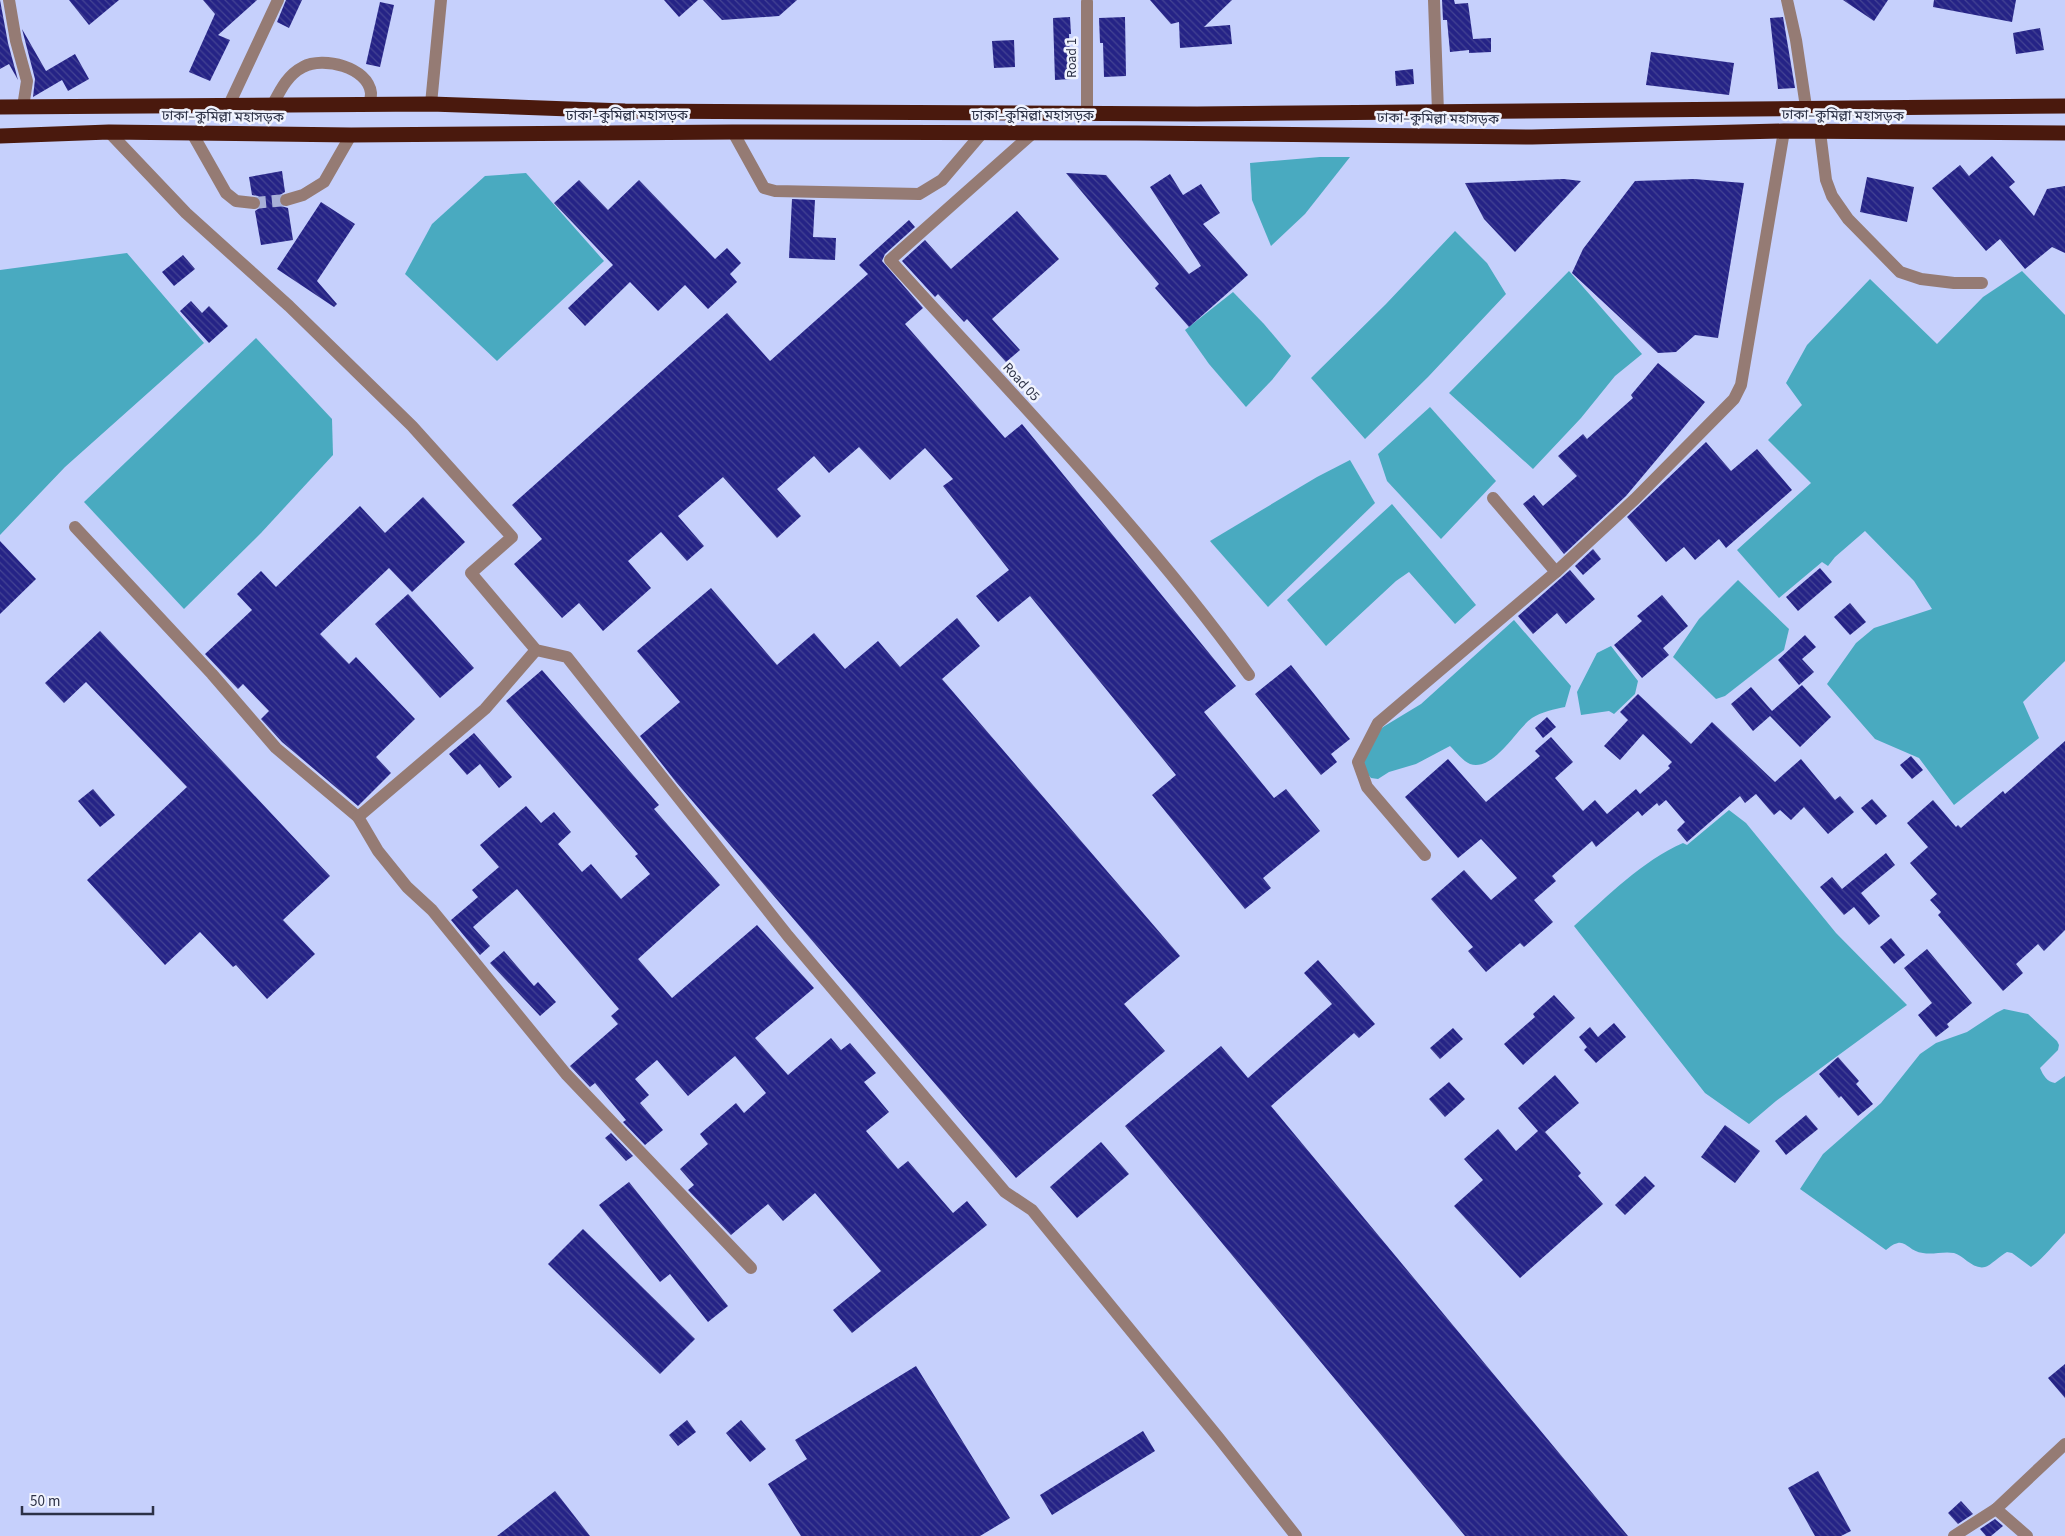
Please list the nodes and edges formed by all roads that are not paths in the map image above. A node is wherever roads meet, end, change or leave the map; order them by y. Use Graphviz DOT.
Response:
graph roads {
  1 [pos="9,0"];
  2 [pos="278,0"];
  3 [pos="441,0"];
  4 [pos="1434,0"];
  5 [pos="1787,0"];
  6 [pos="1085,1"];
  7 [pos="431,104"];
  8 [pos="370,105"];
  9 [pos="0,106"];
  10 [pos="272,106"];
  11 [pos="2065,106"];
  12 [pos="23,107"];
  13 [pos="228,107"];
  14 [pos="1806,108"];
  15 [pos="1438,112"];
  16 [pos="1087,113"];
  17 [pos="1197,114"];
  18 [pos="1784,131"];
  19 [pos="109,132"];
  20 [pos="733,132"];
  21 [pos="983,132"];
  22 [pos="1033,132"];
  23 [pos="1820,132"];
  24 [pos="192,133"];
  25 [pos="1194,133"];
  26 [pos="2065,133"];
  27 [pos="351,135"];
  28 [pos="0,136"];
  29 [pos="286,200"];
  30 [pos="254,204"];
  31 [pos="1982,283"];
  32 [pos="1493,498"];
  33 [pos="76,526"];
  34 [pos="1556,572"];
  35 [pos="536,650"];
  36 [pos="1249,675"];
  37 [pos="358,817"];
  38 [pos="1425,855"];
  39 [pos="751,1268"];
  40 [pos="2065,1444"];
  41 [pos="1996,1509"];
  42 [pos="1296,1536"];
  43 [pos="1954,1536"];
  44 [pos="2027,1536"];
  1 -- 12 [label="street"];
  2 -- 13 [label="street"];
  3 -- 7 [label="street"];
  4 -- 15 [label="street"];
  5 -- 14 [label="street"];
  6 -- 16 [label="street, Road 1"];
  7 -- 8 [label="highway, ঢাকা–কুমিল্লা মহাসড়ক"];
  7 -- 16 [label="highway, ঢাকা–কুমিল্লা মহাসড়ক"];
  8 -- 10 [label="highway, ঢাকা–কুমিল্লা মহাসড়ক"];
  8 -- 10 [label="street"];
  9 -- 12 [label="highway, ঢাকা–কুমিল্লা মহাসড়ক"];
  10 -- 13 [label="highway, ঢাকা–কুমিল্লা মহাসড়ক"];
  11 -- 14 [label="highway, ঢাকা–কুমিল্লা মহাসড়ক"];
  12 -- 13 [label="highway, ঢাকা–কুমিল্লা মহাসড়ক"];
  14 -- 15 [label="highway, ঢাকা–কুমিল্লা মহাসড়ক"];
  15 -- 17 [label="highway, ঢাকা–কুমিল্লা মহাসড়ক"];
  16 -- 17 [label="highway, ঢাকা–কুমিল্লা মহাসড়ক"];
  17 -- 25 [label="street"];
  18 -- 23 [label="highway, ঢাকা–কুমিল্লা মহাসড়ক"];
  18 -- 25 [label="highway, ঢাকা–কুমিল্লা মহাসড়ক"];
  18 -- 34 [label="street"];
  19 -- 24 [label="highway, ঢাকা–কুমিল্লা মহাসড়ক"];
  19 -- 28 [label="highway, ঢাকা–কুমিল্লা মহাসড়ক"];
  19 -- 35 [label="street"];
  20 -- 21 [label="highway, ঢাকা–কুমিল্লা মহাসড়ক"];
  20 -- 21 [label="street"];
  20 -- 27 [label="highway, ঢাকা–কুমিল্লা মহাসড়ক"];
  21 -- 22 [label="highway, ঢাকা–কুমিল্লা মহাসড়ক"];
  22 -- 25 [label="highway, ঢাকা–কুমিল্লা মহাসড়ক"];
  22 -- 36 [label="street, Road 05"];
  23 -- 26 [label="highway, ঢাকা–কুমিল্লা মহাসড়ক"];
  23 -- 31 [label="street"];
  24 -- 27 [label="highway, ঢাকা–কুমিল্লা মহাসড়ক"];
  24 -- 30 [label="street"];
  27 -- 29 [label="street"];
  32 -- 34 [label="street"];
  33 -- 37 [label="street"];
  34 -- 38 [label="street"];
  35 -- 37 [label="street"];
  35 -- 42 [label="street"];
  37 -- 39 [label="street"];
  40 -- 41 [label="street"];
  41 -- 43 [label="street"];
  41 -- 44 [label="street"];
}
